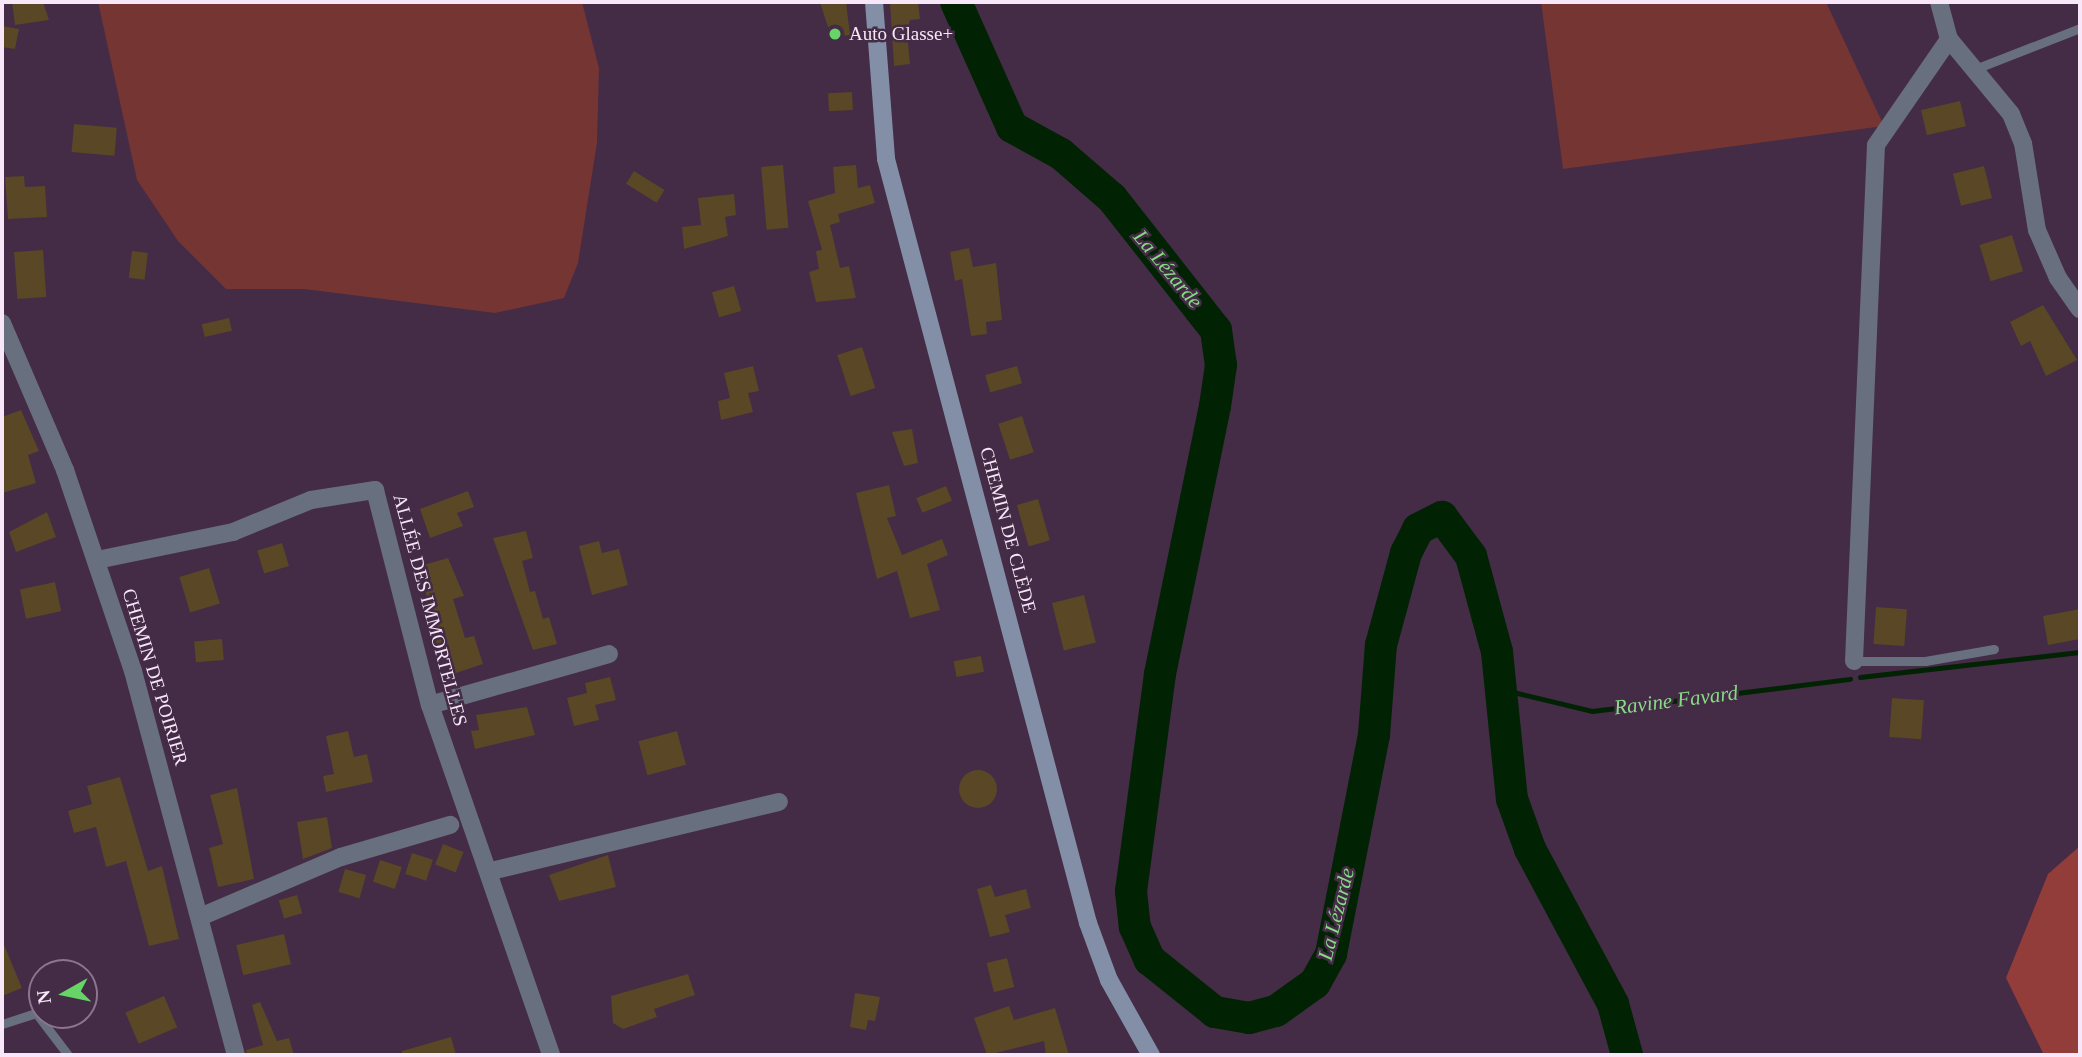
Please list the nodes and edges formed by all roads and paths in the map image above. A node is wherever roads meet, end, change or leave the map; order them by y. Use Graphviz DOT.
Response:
graph roads {
  1 [pos="874,2"];
  2 [pos="1940,2"];
  3 [pos="2080,28"];
  4 [pos="1949,39"];
  5 [pos="1975,69"];
  6 [pos="2080,309"];
  7 [pos="2,323"];
  8 [pos="97,560"];
  9 [pos="1994,649"];
  10 [pos="609,654"];
  11 [pos="1854,661"];
  12 [pos="430,705"];
  13 [pos="779,802"];
  14 [pos="450,825"];
  15 [pos="491,872"];
  16 [pos="200,918"];
  17 [pos="2,1024"];
  18 [pos="68,1055"];
  19 [pos="236,1055"];
  20 [pos="551,1055"];
  21 [pos="1151,1055"];
  1 -- 21 [label="main road, CHEMIN DE CLÈDE"];
  2 -- 4 [label="street"];
  3 -- 5 [label="lane"];
  4 -- 5 [label="street"];
  4 -- 11 [label="street"];
  5 -- 6 [label="street"];
  7 -- 8 [label="street, CHEMIN DE POIRIER"];
  8 -- 12 [label="street, ALLÉE DES IMMORTELLES"];
  8 -- 16 [label="street, CHEMIN DE POIRIER"];
  9 -- 11 [label="lane"];
  10 -- 12 [label="street"];
  12 -- 15 [label="street, ALLÉE DES IMMORTELLES"];
  13 -- 15 [label="street"];
  14 -- 16 [label="street"];
  15 -- 20 [label="street, ALLÉE DES IMMORTELLES"];
  16 -- 19 [label="street, CHEMIN DE POIRIER"];
  17 -- 18 [label="lane"];
}
